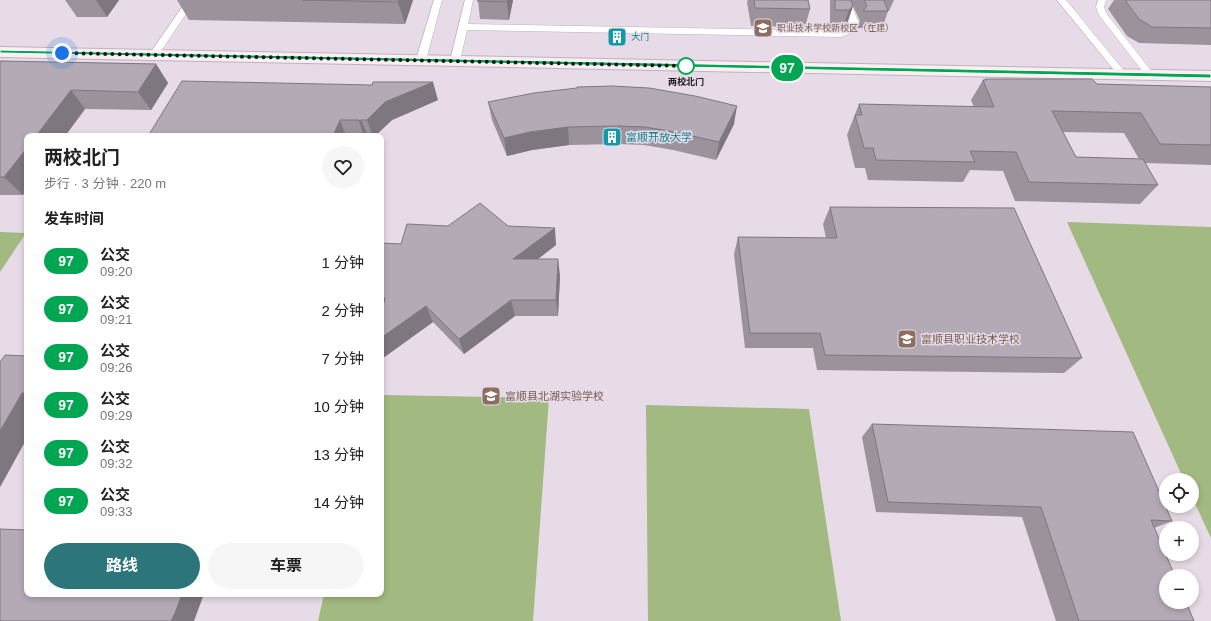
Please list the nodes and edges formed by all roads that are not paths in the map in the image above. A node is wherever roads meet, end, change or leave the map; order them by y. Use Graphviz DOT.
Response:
graph roads {
  1 [pos="191,0"];
  2 [pos="438,0"];
  3 [pos="469,0"];
  4 [pos="846,0"];
  5 [pos="1061,0"];
  6 [pos="1102,0"];
  7 [pos="463,27"];
  8 [pos="0,52"];
  9 [pos="154,55"];
  10 [pos="421,60"];
  11 [pos="455,61"];
  12 [pos="1122,74"];
  13 [pos="1150,74"];
  14 [pos="1211,76"];
  1 -- 9 [label="lane"];
  2 -- 10 [label="lane"];
  3 -- 7 [label="lane"];
  4 -- 7 [label="lane"];
  5 -- 12 [label="lane"];
  6 -- 13 [label="lane"];
  7 -- 11 [label="lane"];
  8 -- 9 [label="street"];
  9 -- 10 [label="street"];
  10 -- 11 [label="street"];
  11 -- 12 [label="street"];
  12 -- 13 [label="street"];
  13 -- 14 [label="street"];
}
